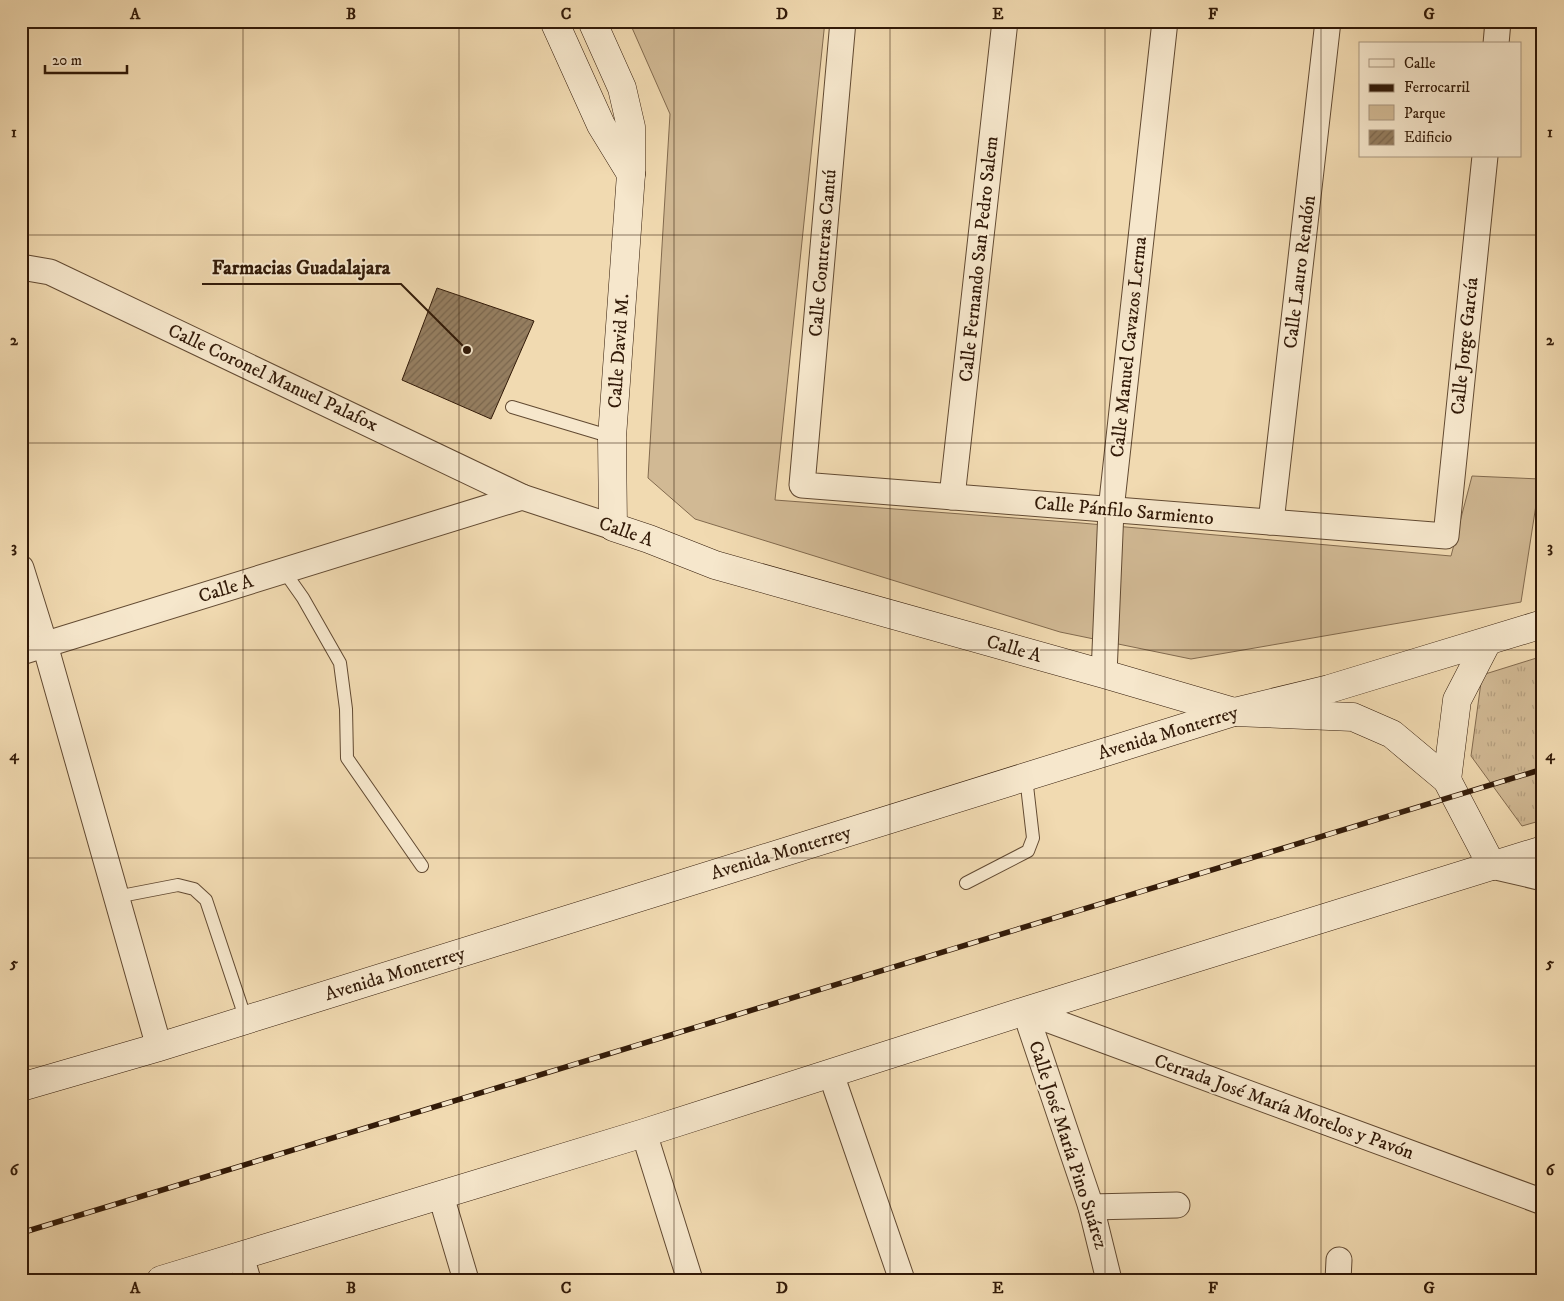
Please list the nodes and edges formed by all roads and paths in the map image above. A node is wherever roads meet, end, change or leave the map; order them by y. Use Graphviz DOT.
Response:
graph roads {
  1 [pos="554,21"];
  2 [pos="592,21"];
  3 [pos="843,21"];
  4 [pos="1005,21"];
  5 [pos="1165,21"];
  6 [pos="1328,21"];
  7 [pos="1498,21"];
  8 [pos="1496,42"];
  9 [pos="1484,158"];
  10 [pos="631,174"];
  11 [pos="21,267"];
  12 [pos="512,407"];
  13 [pos="612,437"];
  14 [pos="802,485"];
  15 [pos="522,497"];
  16 [pos="952,497"];
  17 [pos="1111,510"];
  18 [pos="1271,522"];
  19 [pos="612,527"];
  20 [pos="1446,536"];
  21 [pos="21,568"];
  22 [pos="284,571"];
  23 [pos="1543,624"];
  24 [pos="1487,642"];
  25 [pos="45,645"];
  26 [pos="21,652"];
  27 [pos="1104,674"];
  28 [pos="1234,712"];
  29 [pos="1026,777"];
  30 [pos="1447,780"];
  31 [pos="1543,850"];
  32 [pos="422,866"];
  33 [pos="1492,866"];
  34 [pos="1543,878"];
  35 [pos="966,883"];
  36 [pos="116,898"];
  37 [pos="1025,1011"];
  38 [pos="246,1020"];
  39 [pos="159,1047"];
  40 [pos="831,1074"];
  41 [pos="21,1087"];
  42 [pos="644,1133"];
  43 [pos="441,1196"];
  44 [pos="1541,1196"];
  45 [pos="1177,1205"];
  46 [pos="1091,1207"];
  47 [pos="244,1268"];
  48 [pos="161,1280"];
  49 [pos="466,1280"];
  50 [pos="690,1280"];
  51 [pos="902,1280"];
  52 [pos="1109,1280"];
  1 -- 10 [label="main road"];
  2 -- 10 [label="main road, Calle David M."];
  3 -- 14 [label="street, Calle Contreras Cantú"];
  4 -- 16 [label="street, Calle Fernando San Pedro Salem"];
  5 -- 17 [label="street, Calle Manuel Cavazos Lerma"];
  6 -- 18 [label="street, Calle Lauro Rendón"];
  7 -- 8 [label="street"];
  9 -- 20 [label="street, Calle Jorge García"];
  10 -- 13 [label="main road, Calle David M."];
  11 -- 15 [label="street, Calle Coronel Manuel Palafox"];
  12 -- 13 [label="lane"];
  13 -- 19 [label="main road, Calle David M."];
  14 -- 16 [label="street, Calle Pánfilo Sarmiento"];
  15 -- 19 [label="street, Calle A"];
  15 -- 22 [label="street, Calle A"];
  16 -- 17 [label="street, Calle Pánfilo Sarmiento"];
  17 -- 18 [label="street, Calle Pánfilo Sarmiento"];
  17 -- 27 [label="street, Calle Manuel Cavazos Lerma"];
  18 -- 20 [label="street, Calle Pánfilo Sarmiento"];
  19 -- 27 [label="main road, Calle A"];
  21 -- 25 [label="street"];
  22 -- 25 [label="street, Calle A"];
  22 -- 32 [label="lane"];
  23 -- 24 [label="main road, Avenida Monterrey"];
  24 -- 28 [label="main road, Avenida Monterrey"];
  24 -- 30 [label="main road"];
  25 -- 26 [label="street, Calle A"];
  25 -- 36 [label="street"];
  27 -- 28 [label="main road, Calle A"];
  28 -- 29 [label="main road, Avenida Monterrey"];
  28 -- 30 [label="main road"];
  29 -- 35 [label="lane"];
  29 -- 38 [label="main road, Avenida Monterrey"];
  30 -- 33 [label="main road"];
  31 -- 33 [label="main road"];
  33 -- 34 [label="street"];
  33 -- 37 [label="main road"];
  36 -- 38 [label="lane"];
  36 -- 39 [label="street"];
  37 -- 40 [label="main road"];
  37 -- 44 [label="street, Cerrada José María Morelos y Pavón"];
  37 -- 46 [label="street, Calle José María Pino Suárez"];
  38 -- 39 [label="main road, Avenida Monterrey"];
  39 -- 41 [label="main road, Avenida Monterrey"];
  40 -- 42 [label="main road"];
  40 -- 51 [label="street"];
  42 -- 43 [label="main road"];
  42 -- 50 [label="street"];
  43 -- 47 [label="main road"];
  43 -- 49 [label="street"];
  45 -- 46 [label="street"];
  46 -- 52 [label="street, Calle José María Pino Suárez"];
  47 -- 48 [label="main road"];
}
